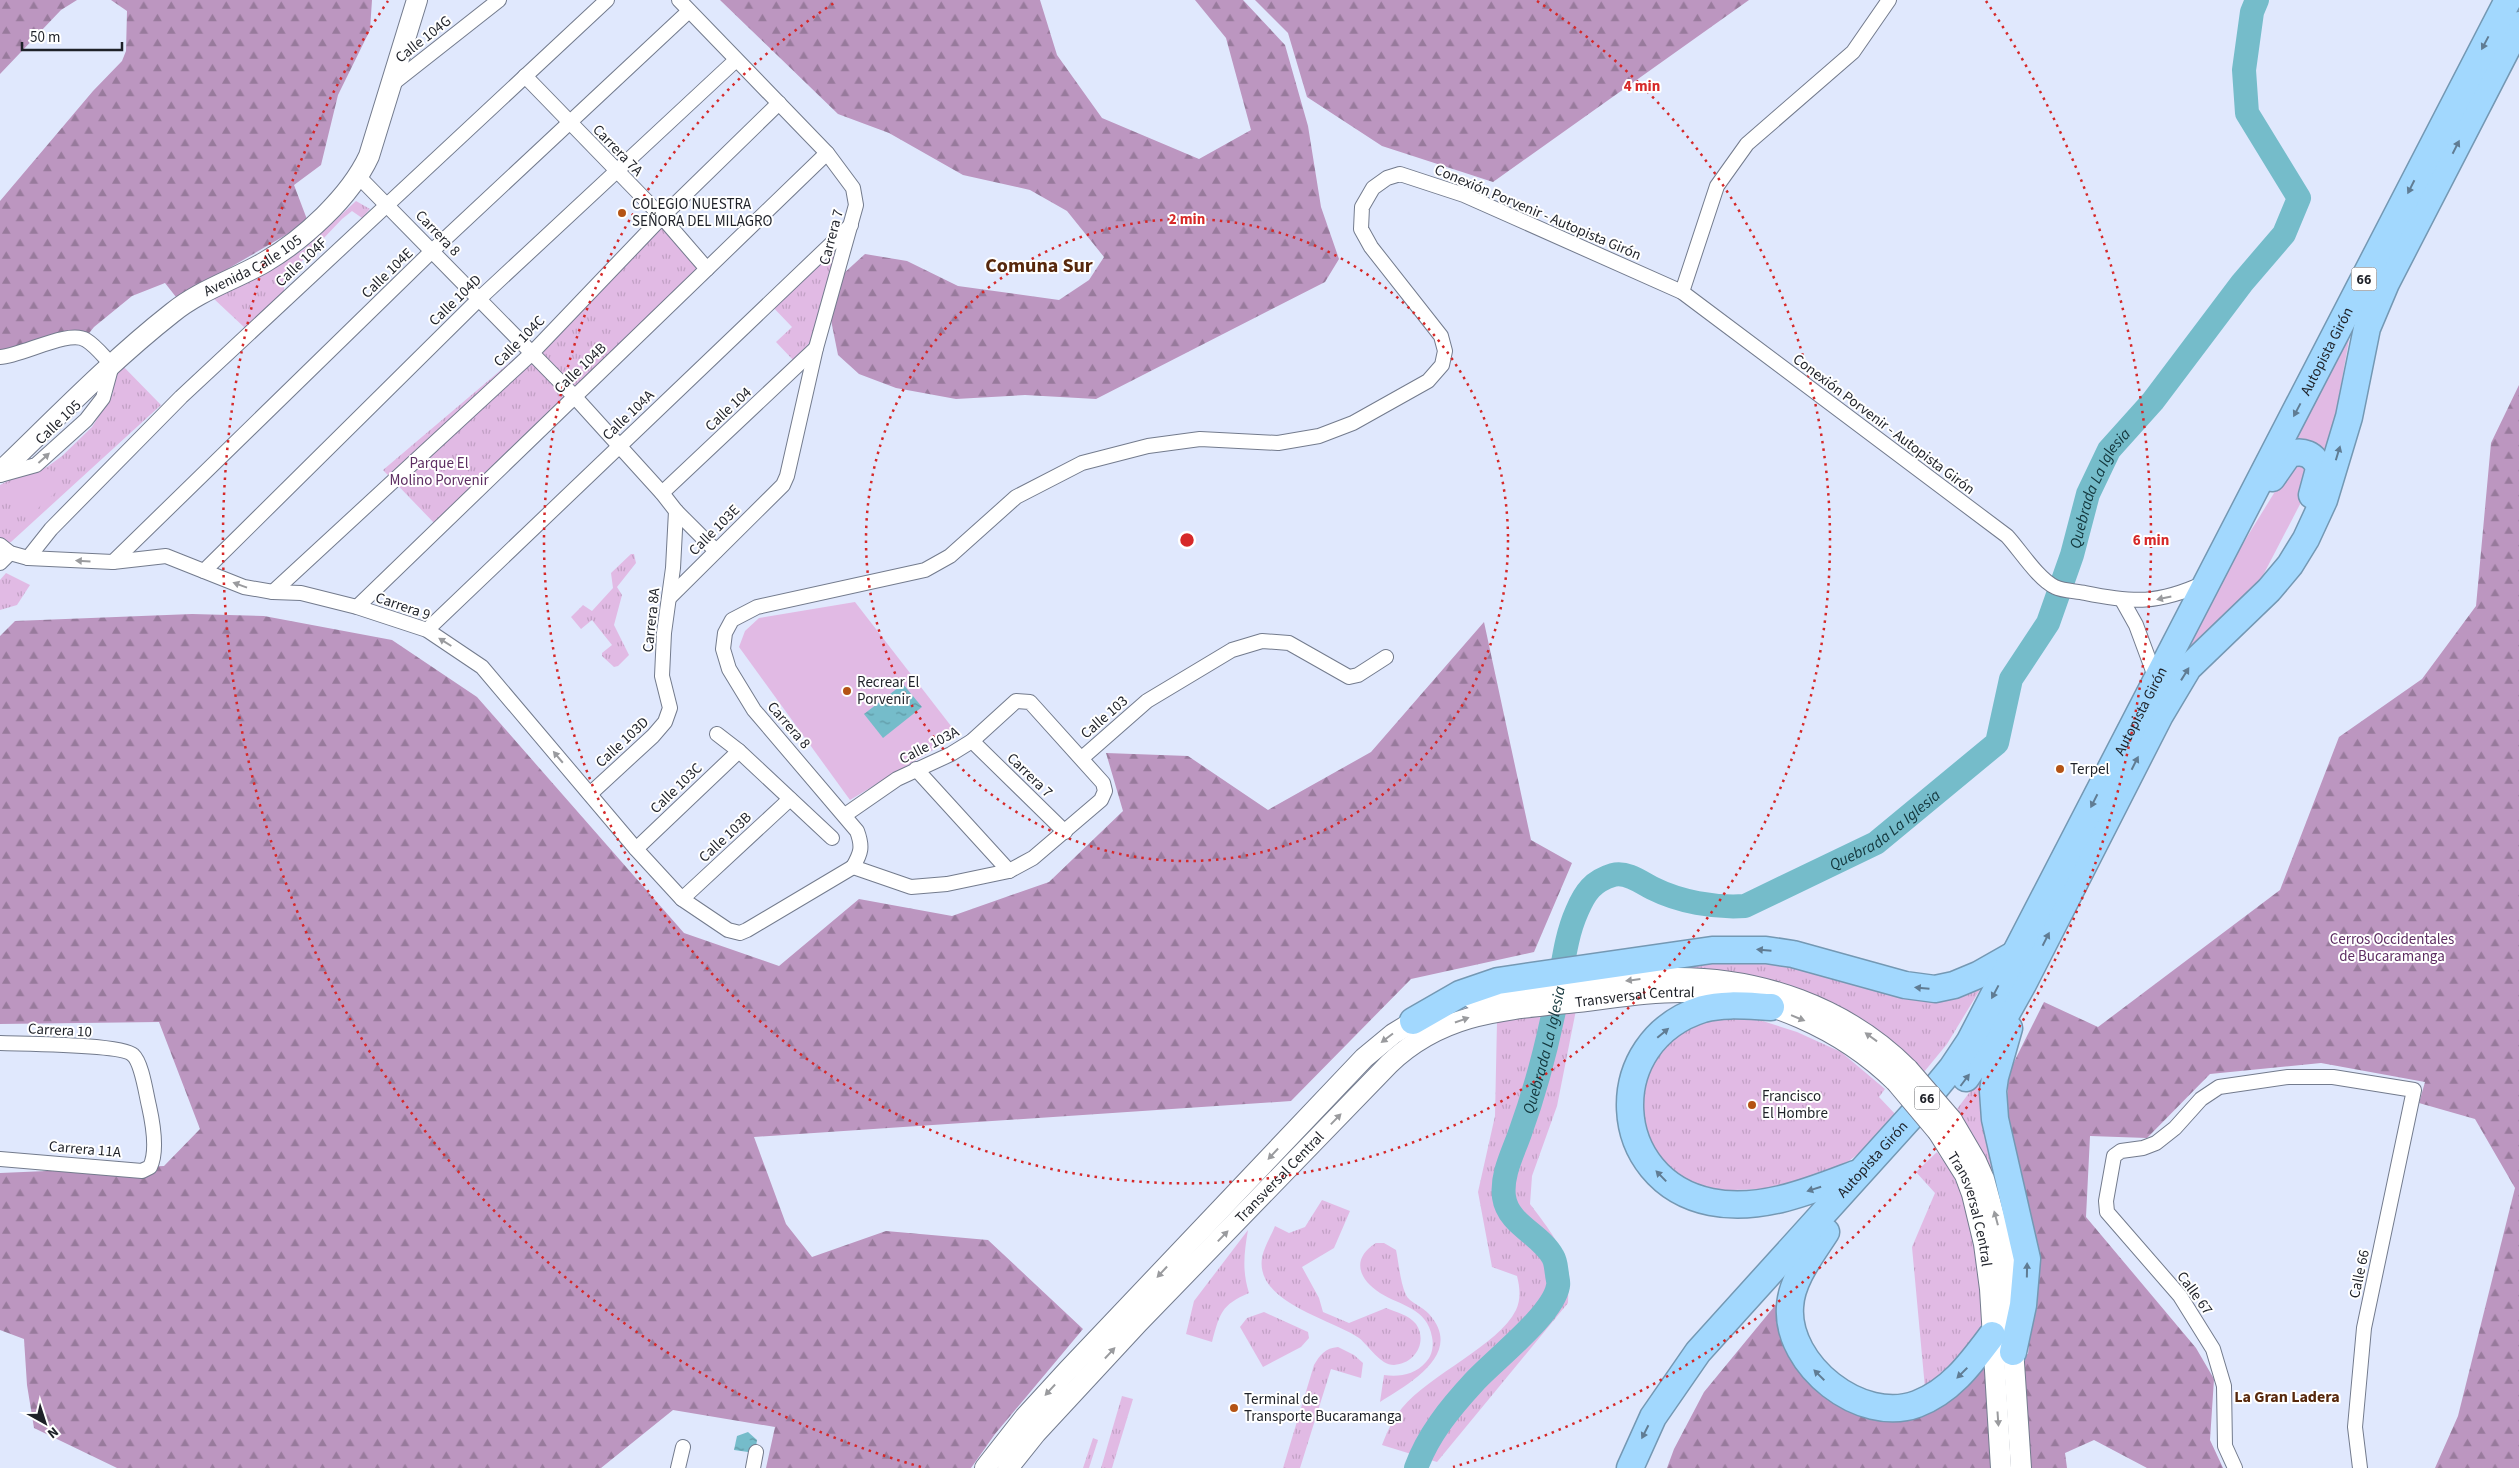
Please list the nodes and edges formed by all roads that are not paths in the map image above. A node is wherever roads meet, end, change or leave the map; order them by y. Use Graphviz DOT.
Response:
graph roads {
  1 [pos="417,0"];
  2 [pos="499,0"];
  3 [pos="607,0"];
  4 [pos="679,0"];
  5 [pos="1889,0"];
  6 [pos="2508,0"];
  7 [pos="689,11"];
  8 [pos="2519,25"];
  9 [pos="736,60"];
  10 [pos="525,76"];
  11 [pos="391,85"];
  12 [pos="779,103"];
  13 [pos="568,122"];
  14 [pos="827,153"];
  15 [pos="615,170"];
  16 [pos="359,177"];
  17 [pos="387,204"];
  18 [pos="662,217"];
  19 [pos="852,224"];
  20 [pos="432,251"];
  21 [pos="707,269"];
  22 [pos="1682,292"];
  23 [pos="479,299"];
  24 [pos="816,348"];
  25 [pos="531,354"];
  26 [pos="0,358"];
  27 [pos="112,365"];
  28 [pos="574,396"];
  29 [pos="620,445"];
  30 [pos="0,474"];
  31 [pos="783,485"];
  32 [pos="662,493"];
  33 [pos="676,512"];
  34 [pos="716,551"];
  35 [pos="3,554"];
  36 [pos="2219,557"];
  37 [pos="28,558"];
  38 [pos="113,562"];
  39 [pos="204,571"];
  40 [pos="2205,583"];
  41 [pos="2269,590"];
  42 [pos="273,592"];
  43 [pos="669,598"];
  44 [pos="2122,600"];
  45 [pos="357,607"];
  46 [pos="757,607"];
  47 [pos="427,630"];
  48 [pos="1386,657"];
  49 [pos="2156,680"];
  50 [pos="670,708"];
  51 [pos="717,734"];
  52 [pos="972,741"];
  53 [pos="739,751"];
  54 [pos="1082,758"];
  55 [pos="916,769"];
  56 [pos="590,794"];
  57 [pos="790,799"];
  58 [pos="845,815"];
  59 [pos="1065,832"];
  60 [pos="832,838"];
  61 [pos="636,849"];
  62 [pos="853,867"];
  63 [pos="1009,871"];
  64 [pos="682,899"];
  65 [pos="2015,954"];
  66 [pos="2023,984"];
  67 [pos="1579,986"];
  68 [pos="1530,991"];
  69 [pos="1771,1007"];
  70 [pos="1413,1021"];
  71 [pos="0,1043"];
  72 [pos="1902,1075"];
  73 [pos="1945,1126"];
  74 [pos="154,1150"];
  75 [pos="2118,1153"];
  76 [pos="0,1159"];
  77 [pos="1860,1172"];
  78 [pos="1826,1232"];
  79 [pos="1992,1335"];
  80 [pos="2013,1352"];
  81 [pos="683,1447"];
  82 [pos="756,1452"];
  83 [pos="678,1468"];
  84 [pos="753,1468"];
  85 [pos="985,1468"];
  86 [pos="1008,1468"];
  87 [pos="1630,1468"];
  88 [pos="1648,1468"];
  89 [pos="2001,1468"];
  90 [pos="2021,1468"];
  91 [pos="2235,1468"];
  92 [pos="2360,1468"];
  1 -- 11 [label="main road, Avenida Calle 105"];
  2 -- 11 [label="street, Calle 104G"];
  3 -- 10 [label="street, Calle 104F"];
  4 -- 7 [label="street, Carrera 7"];
  5 -- 22 [label="street"];
  6 -- 36 [label="highway, Autopista Girón / 66, one-way"];
  7 -- 9 [label="street, Carrera 7"];
  7 -- 13 [label="street, Calle 104E"];
  41 -- 8 [label="highway, Autopista Girón / 66, one-way"];
  9 -- 12 [label="street, Carrera 7"];
  9 -- 15 [label="street, Calle 104D"];
  10 -- 13 [label="street, Carrera 7A"];
  10 -- 17 [label="street, Calle 104F"];
  11 -- 16 [label="main road, Avenida Calle 105"];
  12 -- 14 [label="street, Carrera 7"];
  12 -- 18 [label="street, Calle 104C"];
  13 -- 15 [label="street, Carrera 7A"];
  13 -- 20 [label="street, Calle 104E"];
  14 -- 19 [label="street, Carrera 7"];
  14 -- 21 [label="street, Calle 104B"];
  15 -- 18 [label="street, Carrera 7A"];
  15 -- 23 [label="street, Calle 104D"];
  16 -- 17 [label="street, Carrera 8"];
  16 -- 27 [label="main road, Avenida Calle 105"];
  17 -- 20 [label="street, Carrera 8"];
  17 -- 37 [label="street, Calle 104F"];
  18 -- 21 [label="street, Carrera 7A"];
  18 -- 25 [label="street, Calle 104C"];
  19 -- 24 [label="street, Carrera 7"];
  19 -- 29 [label="street, Calle 104A"];
  20 -- 23 [label="street, Carrera 8"];
  20 -- 38 [label="street, Calle 104E"];
  21 -- 28 [label="street, Calle 104B"];
  22 -- 44 [label="street, Conexión Porvenir - Autopista Girón"];
  22 -- 46 [label="street, Conexión Porvenir - Autopista Girón"];
  23 -- 25 [label="street, Carrera 8"];
  23 -- 39 [label="street, Calle 104D"];
  24 -- 31 [label="street, Carrera 7"];
  24 -- 32 [label="street, Calle 104"];
  25 -- 28 [label="street, Carrera 8"];
  25 -- 42 [label="street, Calle 104C"];
  26 -- 27 [label="street"];
  27 -- 30 [label="main road, Avenida Calle 105"];
  28 -- 29 [label="street, Carrera 8"];
  28 -- 45 [label="street, Calle 104B"];
  29 -- 32 [label="street, Carrera 8"];
  29 -- 47 [label="street, Calle 104A"];
  31 -- 34 [label="street, Calle 103E"];
  32 -- 33 [label="street, Carrera 8"];
  33 -- 34 [label="street, Carrera 8"];
  33 -- 43 [label="street, Carrera 8A"];
  34 -- 43 [label="street, Calle 103E"];
  35 -- 37 [label="street, Carrera 9"];
  36 -- 40 [label="highway, Autopista Girón / 66"];
  36 -- 41 [label="highway"];
  38 -- 37 [label="street, Carrera 9, one-way"];
  38 -- 39 [label="street, Carrera 9"];
  42 -- 39 [label="street, Carrera 9, one-way"];
  40 -- 44 [label="street, Conexión Porvenir - Autopista Girón, one-way"];
  40 -- 49 [label="highway, Autopista Girón / 66"];
  66 -- 41 [label="highway, Autopista Girón / 66, one-way"];
  42 -- 45 [label="street, Carrera 9"];
  43 -- 50 [label="street, Carrera 8A"];
  44 -- 49 [label="street"];
  45 -- 47 [label="street, Carrera 9"];
  46 -- 58 [label="street, Carrera 8"];
  56 -- 47 [label="street, Carrera 9, one-way"];
  48 -- 54 [label="street, Calle 103"];
  49 -- 65 [label="highway, Autopista Girón / 66, one-way"];
  50 -- 56 [label="street, Calle 103D"];
  51 -- 53 [label="street"];
  52 -- 54 [label="street, Calle 103A"];
  52 -- 55 [label="street, Calle 103A"];
  52 -- 59 [label="street, Carrera 7"];
  53 -- 57 [label="street"];
  53 -- 61 [label="street, Calle 103C"];
  54 -- 59 [label="street, Calle 103"];
  55 -- 58 [label="street, Calle 103A"];
  55 -- 63 [label="street"];
  56 -- 61 [label="street, Carrera 9"];
  57 -- 60 [label="street"];
  57 -- 64 [label="street, Calle 103B"];
  58 -- 62 [label="street, Carrera 8"];
  59 -- 63 [label="street, Calle 103"];
  61 -- 64 [label="street, Carrera 9"];
  62 -- 63 [label="street, Calle 103"];
  62 -- 64 [label="street, Carrera 9"];
  65 -- 67 [label="highway, one-way"];
  65 -- 77 [label="highway, Autopista Girón / 66, one-way"];
  78 -- 66 [label="highway, Autopista Girón / 66, one-way"];
  80 -- 66 [label="highway, one-way"];
  67 -- 68 [label="highway"];
  67 -- 69 [label="main road, Transversal Central"];
  72 -- 67 [label="main road, Transversal Central, one-way"];
  68 -- 70 [label="highway"];
  86 -- 68 [label="main road, Transversal Central, one-way"];
  69 -- 72 [label="main road, Transversal Central, one-way"];
  77 -- 69 [label="highway, one-way"];
  70 -- 85 [label="main road, Transversal Central, one-way"];
  71 -- 74 [label="street, Carrera 10"];
  72 -- 73 [label="main road, Transversal Central, bridge"];
  73 -- 79 [label="main road, Transversal Central"];
  80 -- 73 [label="main road, Transversal Central, one-way"];
  74 -- 76 [label="street, Carrera 11A"];
  75 -- 91 [label="street, Calle 67"];
  75 -- 92 [label="street, Calle 66"];
  77 -- 87 [label="highway, Autopista Girón / 66, one-way"];
  79 -- 78 [label="highway, one-way"];
  78 -- 88 [label="highway, Autopista Girón / 66"];
  79 -- 89 [label="main road, Transversal Central, one-way"];
  80 -- 90 [label="main road, Transversal Central"];
  81 -- 83 [label="street"];
  82 -- 84 [label="street"];
}
